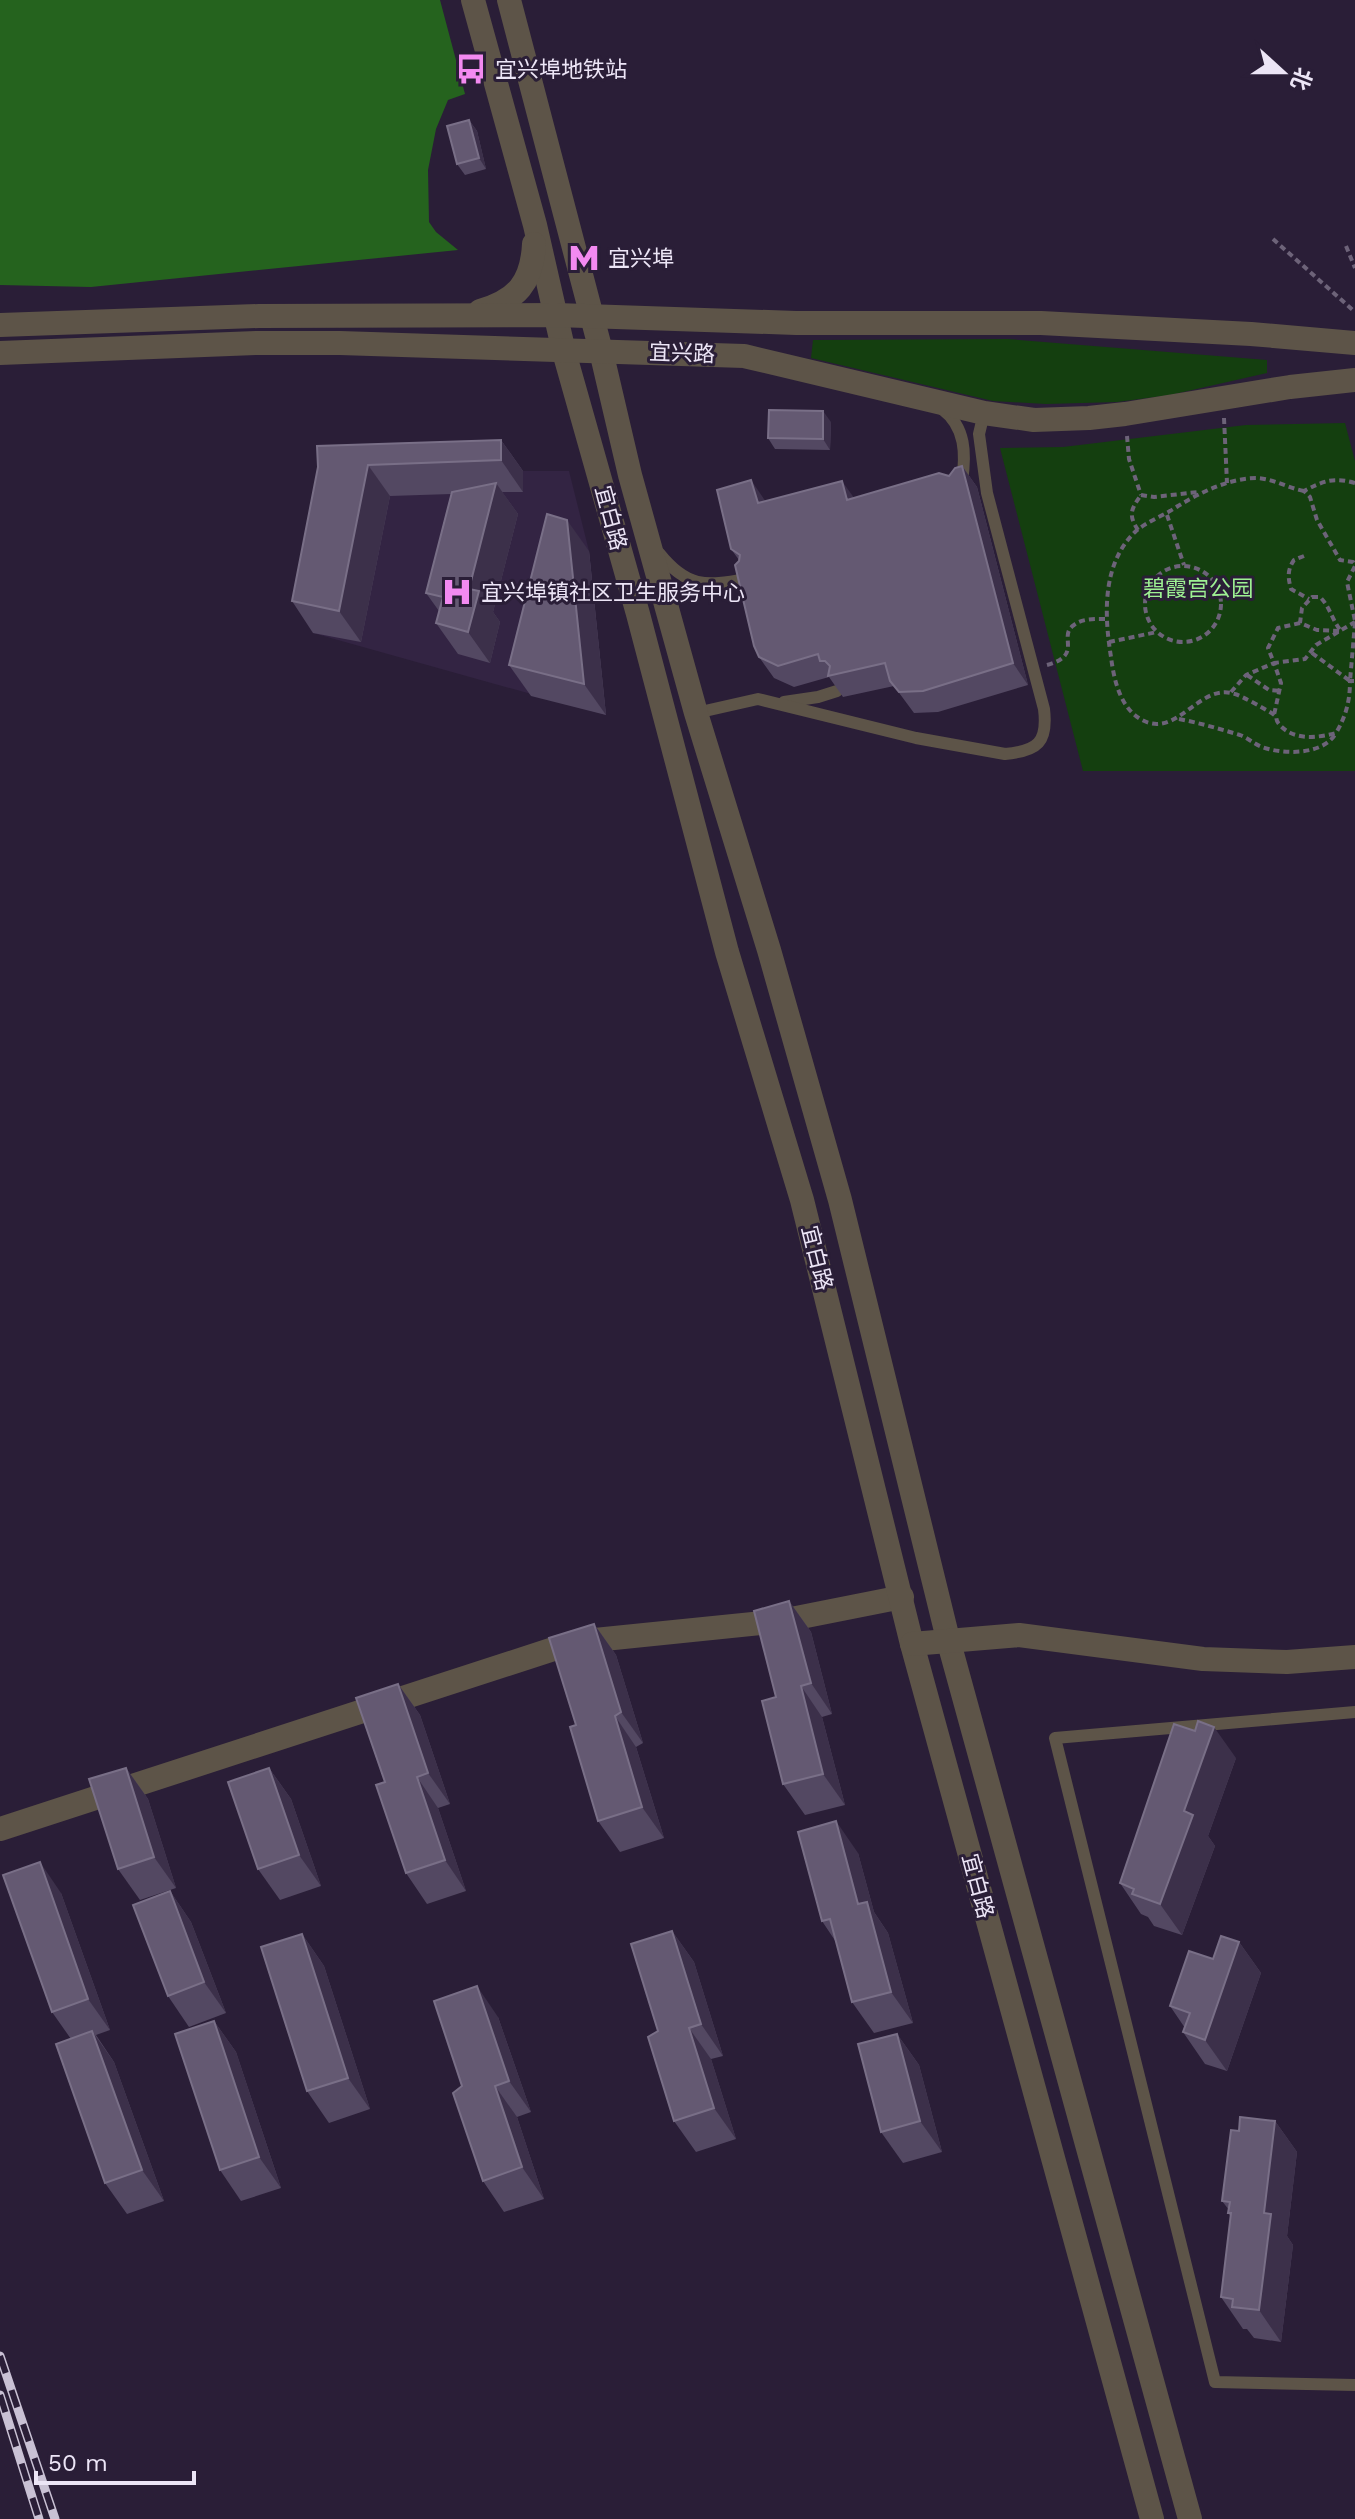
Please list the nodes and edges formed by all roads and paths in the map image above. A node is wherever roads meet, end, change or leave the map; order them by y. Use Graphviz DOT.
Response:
graph roads {
  1 [pos="473,0"];
  2 [pos="509,0"];
  3 [pos="567,216"];
  4 [pos="535,225"];
  5 [pos="1273,239"];
  6 [pos="1346,246"];
  7 [pos="1355,268"];
  8 [pos="563,280"];
  9 [pos="553,312"];
  10 [pos="596,312"];
  11 [pos="1355,312"];
  12 [pos="464,315"];
  13 [pos="0,325"];
  14 [pos="1355,343"];
  15 [pos="469,349"];
  16 [pos="601,351"];
  17 [pos="564,352"];
  18 [pos="0,353"];
  19 [pos="689,353"];
  20 [pos="1355,380"];
  21 [pos="925,399"];
  22 [pos="1224,400"];
  23 [pos="984,413"];
  24 [pos="1125,414"];
  25 [pos="1227,483"];
  26 [pos="1355,483"];
  27 [pos="961,489"];
  28 [pos="1304,491"];
  29 [pos="1201,492"];
  30 [pos="1141,495"];
  31 [pos="1166,514"];
  32 [pos="1138,530"];
  33 [pos="647,538"];
  34 [pos="1304,556"];
  35 [pos="1184,565"];
  36 [pos="1355,566"];
  37 [pos="746,579"];
  38 [pos="1309,599"];
  39 [pos="1107,619"];
  40 [pos="1355,622"];
  41 [pos="1300,623"];
  42 [pos="1341,631"];
  43 [pos="1157,632"];
  44 [pos="1109,642"];
  45 [pos="1312,653"];
  46 [pos="1274,663"];
  47 [pos="1035,668"];
  48 [pos="1246,675"];
  49 [pos="1353,681"];
  50 [pos="837,691"];
  51 [pos="1280,691"];
  52 [pos="1231,692"];
  53 [pos="776,702"];
  54 [pos="696,713"];
  55 [pos="1274,715"];
  56 [pos="1178,719"];
  57 [pos="1336,733"];
  58 [pos="902,1597"];
  59 [pos="948,1639"];
  60 [pos="912,1644"];
  61 [pos="1355,1657"];
  62 [pos="1355,1712"];
  63 [pos="0,1829"];
  64 [pos="1355,2385"];
  65 [pos="1152,2519"];
  66 [pos="1190,2519"];
  1 -- 4 [label="street, 宜白路"];
  2 -- 3 [label="street, 宜白路"];
  3 -- 8 [label="street"];
  3 -- 10 [label="street, 宜白路"];
  4 -- 8 [label="street"];
  4 -- 9 [label="street, 宜白路"];
  4 -- 12 [label="street"];
  5 -- 11 [label="path, bridge"];
  6 -- 7 [label="path"];
  8 -- 9 [label="street"];
  8 -- 10 [label="street"];
  9 -- 10 [label="street, 宜兴路"];
  9 -- 12 [label="street, 宜兴路"];
  9 -- 15 [label="street"];
  9 -- 17 [label="street, 宜白路"];
  10 -- 14 [label="street, 宜兴路"];
  10 -- 16 [label="street, 宜白路"];
  10 -- 19 [label="street"];
  12 -- 13 [label="street, 宜兴路"];
  15 -- 17 [label="street, 宜兴路"];
  15 -- 18 [label="street, 宜兴路"];
  16 -- 17 [label="street, 宜兴路"];
  16 -- 19 [label="street, 宜兴路"];
  16 -- 33 [label="street, 宜白路"];
  17 -- 58 [label="street, 宜白路"];
  19 -- 21 [label="street, 宜兴路"];
  20 -- 22 [label="street, 宜兴路"];
  21 -- 23 [label="street, 宜兴路"];
  21 -- 27 [label="lane"];
  22 -- 24 [label="street, 宜兴路"];
  22 -- 25 [label="path"];
  23 -- 24 [label="street, 宜兴路"];
  23 -- 47 [label="lane"];
  24 -- 30 [label="path"];
  25 -- 28 [label="path"];
  25 -- 29 [label="path"];
  26 -- 28 [label="path"];
  28 -- 36 [label="path"];
  29 -- 30 [label="path"];
  29 -- 31 [label="path"];
  30 -- 32 [label="path"];
  31 -- 32 [label="path"];
  31 -- 35 [label="path"];
  32 -- 39 [label="path"];
  33 -- 37 [label="lane"];
  33 -- 54 [label="street, 宜白路"];
  34 -- 38 [label="path"];
  35 -- 43 [label="path"];
  35 -- 43 [label="path"];
  36 -- 40 [label="path"];
  38 -- 41 [label="path"];
  38 -- 42 [label="path"];
  39 -- 44 [label="path"];
  39 -- 47 [label="path"];
  40 -- 42 [label="path"];
  40 -- 49 [label="path"];
  41 -- 42 [label="path"];
  41 -- 46 [label="path"];
  42 -- 45 [label="path"];
  43 -- 44 [label="path"];
  44 -- 56 [label="path"];
  45 -- 46 [label="path"];
  45 -- 49 [label="path"];
  46 -- 48 [label="path"];
  46 -- 51 [label="path"];
  47 -- 53 [label="lane"];
  48 -- 51 [label="path"];
  48 -- 52 [label="path"];
  49 -- 57 [label="path"];
  50 -- 53 [label="lane"];
  51 -- 55 [label="path"];
  52 -- 55 [label="path"];
  52 -- 56 [label="path"];
  53 -- 54 [label="lane"];
  54 -- 59 [label="street, 宜白路"];
  55 -- 57 [label="path"];
  56 -- 57 [label="path"];
  58 -- 60 [label="street, 宜白路"];
  58 -- 63 [label="street"];
  59 -- 60 [label="street"];
  59 -- 61 [label="street"];
  59 -- 66 [label="street, 宜白路"];
  60 -- 65 [label="street, 宜白路"];
  62 -- 64 [label="lane"];
}
